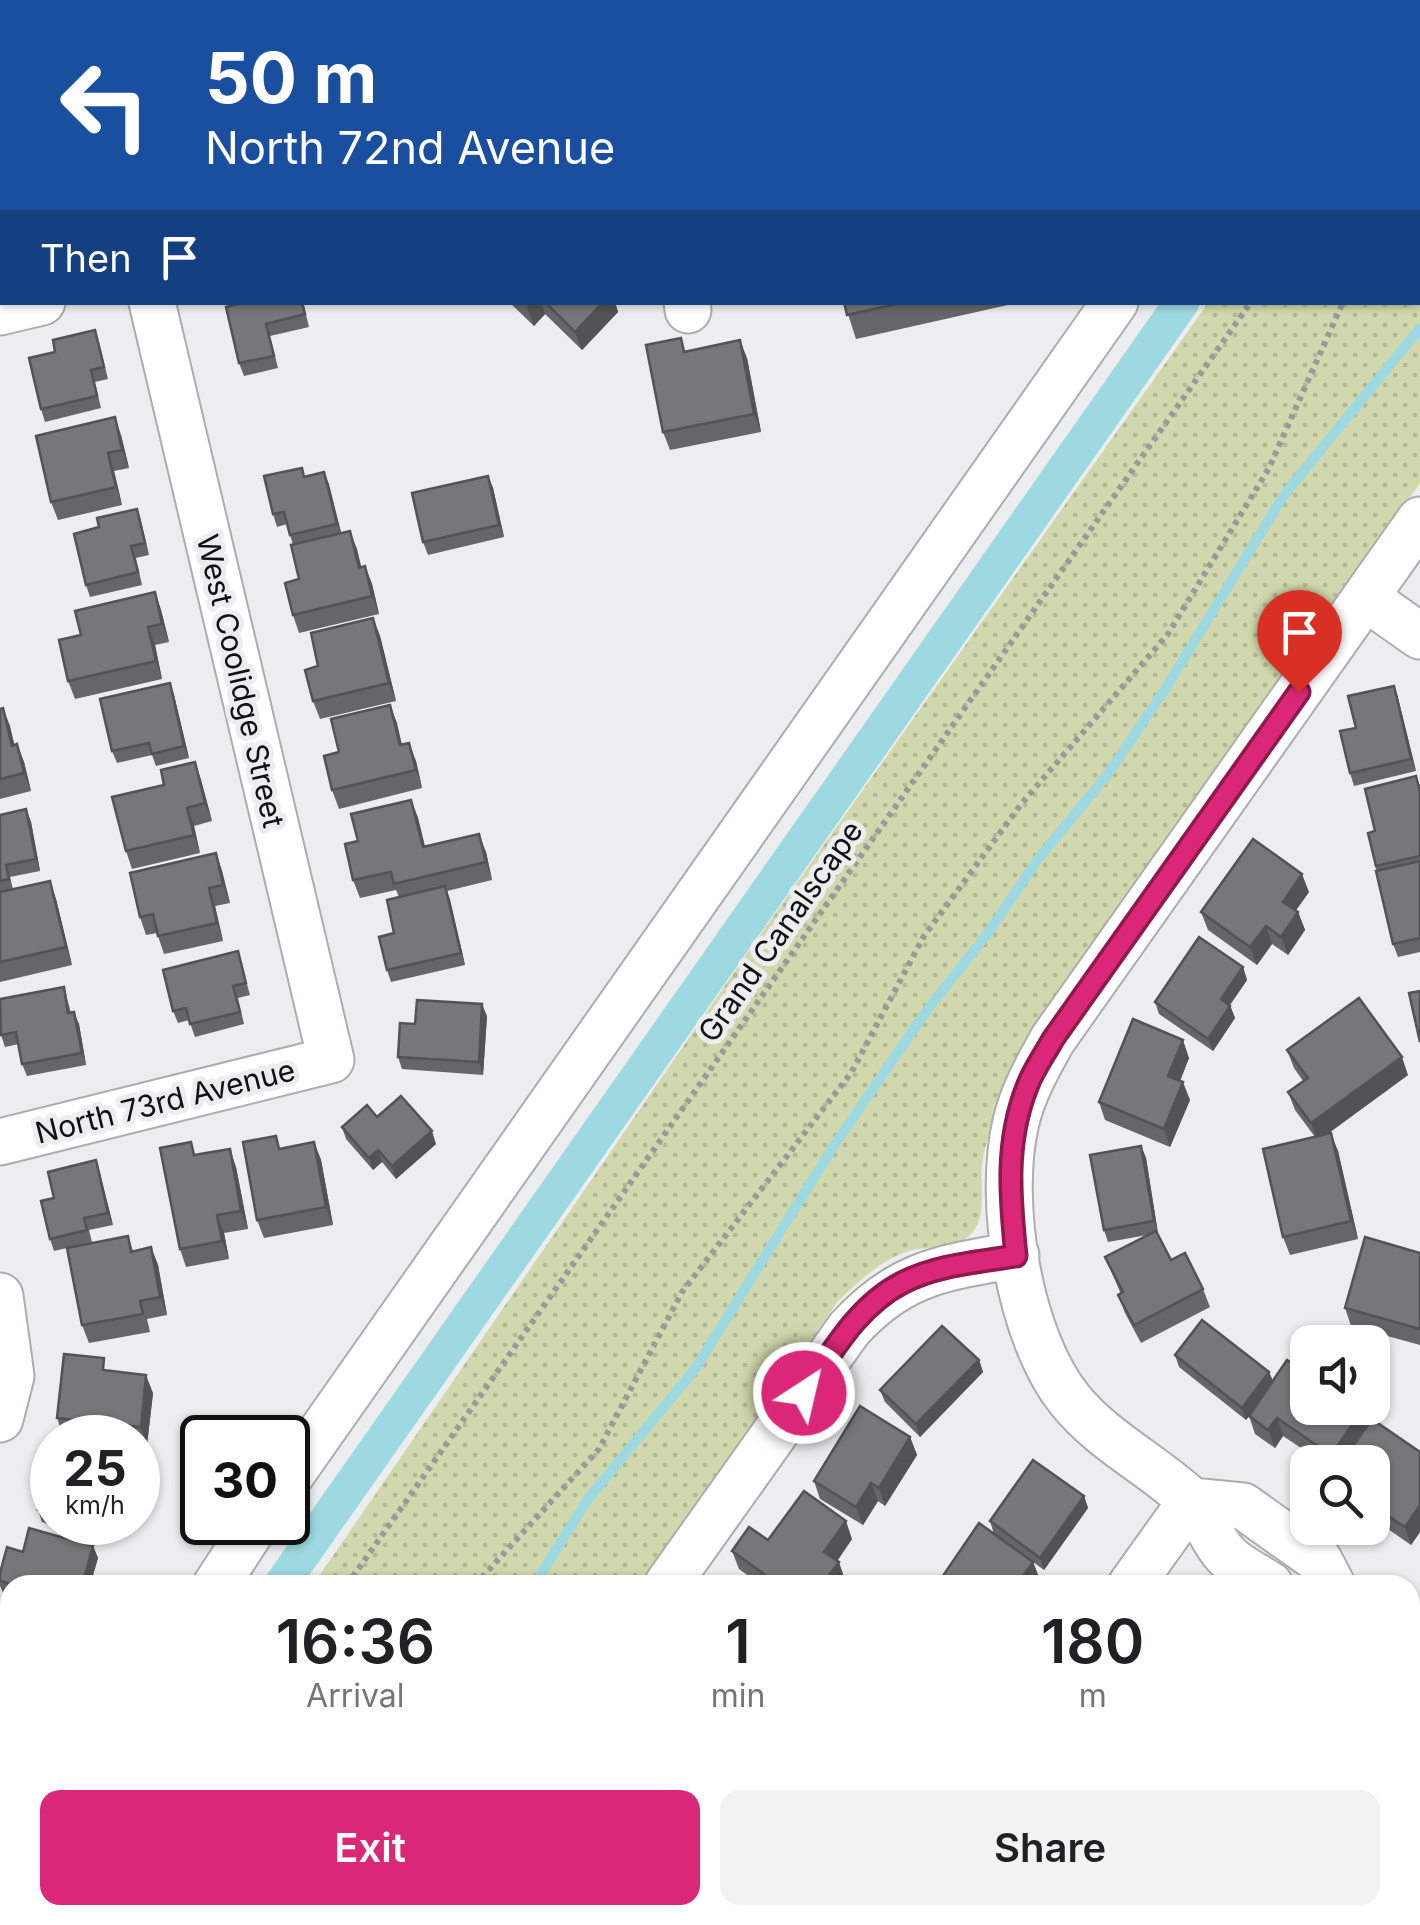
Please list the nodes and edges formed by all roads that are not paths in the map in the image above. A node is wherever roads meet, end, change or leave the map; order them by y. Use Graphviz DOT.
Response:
graph roads {
  1 [pos="29,305"];
  2 [pos="153,305"];
  3 [pos="1112,305"];
  4 [pos="0,312"];
  5 [pos="1420,520"];
  6 [pos="1366,598"];
  7 [pos="1420,636"];
  8 [pos="331,1060"];
  9 [pos="0,1142"];
  10 [pos="1016,1256"];
  11 [pos="0,1296"];
  12 [pos="0,1418"];
  13 [pos="310,1448"];
  14 [pos="1191,1500"];
  15 [pos="242,1545"];
  16 [pos="223,1575"];
  17 [pos="674,1575"];
  18 [pos="1139,1575"];
  19 [pos="1255,1575"];
  20 [pos="1326,1575"];
  1 -- 4 [label="street"];
  2 -- 8 [label="street, West Coolidge Street"];
  3 -- 13 [label="street"];
  5 -- 6 [label="street"];
  6 -- 7 [label="street"];
  6 -- 10 [label="street"];
  8 -- 9 [label="street, North 73rd Avenue"];
  10 -- 14 [label="street"];
  10 -- 17 [label="street"];
  11 -- 12 [label="street"];
  14 -- 18 [label="street"];
  14 -- 19 [label="street"];
  14 -- 20 [label="street"];
  15 -- 16 [label="street"];
}
